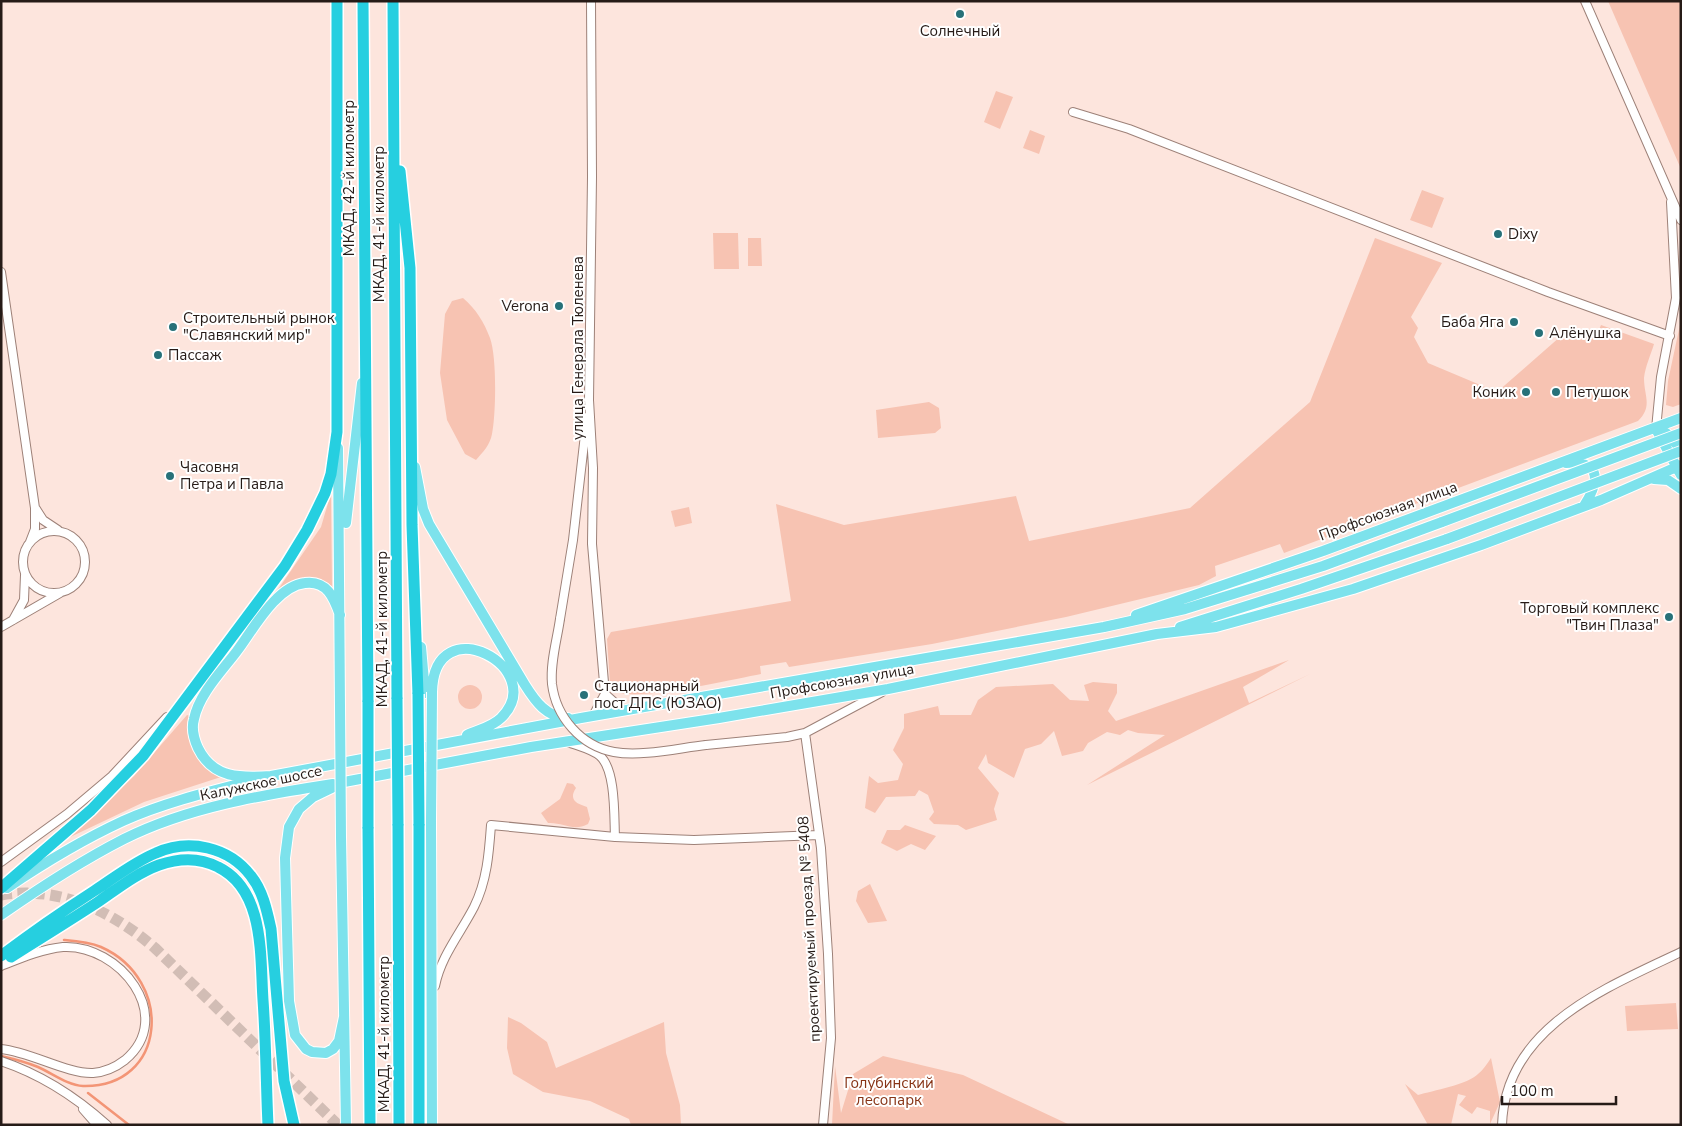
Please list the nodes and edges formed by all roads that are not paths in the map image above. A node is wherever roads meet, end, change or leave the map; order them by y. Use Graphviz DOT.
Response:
graph roads {
  1 [pos="337,1"];
  2 [pos="363,1"];
  3 [pos="393,1"];
  4 [pos="591,1"];
  5 [pos="1585,1"];
  6 [pos="1073,112"];
  7 [pos="394,133"];
  8 [pos="1670,198"];
  9 [pos="1681,220"];
  10 [pos="1,272"];
  11 [pos="1670,336"];
  12 [pos="365,355"];
  13 [pos="589,400"];
  14 [pos="1681,418"];
  15 [pos="1656,428"];
  16 [pos="337,432"];
  17 [pos="1681,433"];
  18 [pos="412,448"];
  19 [pos="1681,450"];
  20 [pos="1558,464"];
  21 [pos="1679,469"];
  22 [pos="1650,479"];
  23 [pos="1681,489"];
  24 [pos="1584,506"];
  25 [pos="35,508"];
  26 [pos="63,533"];
  27 [pos="30,542"];
  28 [pos="341,566"];
  29 [pos="24,570"];
  30 [pos="62,592"];
  31 [pos="340,615"];
  32 [pos="11,622"];
  33 [pos="1,627"];
  34 [pos="1104,627"];
  35 [pos="1157,634"];
  36 [pos="888,689"];
  37 [pos="189,693"];
  38 [pos="425,693"];
  39 [pos="605,694"];
  40 [pos="624,711"];
  41 [pos="593,716"];
  42 [pos="581,718"];
  43 [pos="805,733"];
  44 [pos="452,742"];
  45 [pos="568,742"];
  46 [pos="271,776"];
  47 [pos="344,782"];
  48 [pos="819,835"];
  49 [pos="615,837"];
  50 [pos="1,862"];
  51 [pos="1,888"];
  52 [pos="1,892"];
  53 [pos="1,915"];
  54 [pos="1681,952"];
  55 [pos="1,956"];
  56 [pos="1,965"];
  57 [pos="430,1009"];
  58 [pos="344,1017"];
  59 [pos="1,1049"];
  60 [pos="1,1061"];
  61 [pos="73,1099"];
  62 [pos="346,1100"];
  63 [pos="97,1125"];
  64 [pos="106,1125"];
  65 [pos="268,1125"];
  66 [pos="294,1125"];
  67 [pos="340,1125"];
  68 [pos="346,1125"];
  69 [pos="370,1125"];
  70 [pos="399,1125"];
  71 [pos="419,1125"];
  72 [pos="432,1125"];
  73 [pos="823,1125"];
  74 [pos="1502,1125"];
  1 -- 16 [label="highway"];
  2 -- 12 [label="highway, МКАД, 42-й километр"];
  3 -- 7 [label="highway"];
  4 -- 13 [label="street, улица Генерала Тюленева"];
  5 -- 8 [label="street"];
  6 -- 11 [label="street"];
  7 -- 18 [label="highway"];
  7 -- 70 [label="highway, МКАД, 41-й километр, bridge"];
  8 -- 9 [label="street"];
  8 -- 11 [label="street"];
  10 -- 25 [label="street"];
  11 -- 15 [label="street"];
  12 -- 28 [label="main road"];
  12 -- 69 [label="highway, МКАД, 41-й километр, bridge"];
  13 -- 39 [label="street, улица Генерала Тюленева"];
  13 -- 43 [label="street, bridge"];
  14 -- 15 [label="main road, Профсоюзная улица"];
  15 -- 19 [label="main road"];
  15 -- 20 [label="main road, Профсоюзная улица"];
  15 -- 21 [label="main road"];
  16 -- 28 [label="main road"];
  16 -- 37 [label="highway"];
  17 -- 34 [label="main road, Профсоюзная улица, bridge"];
  18 -- 38 [label="highway"];
  18 -- 42 [label="main road"];
  19 -- 35 [label="main road, Профсоюзная улица, bridge"];
  20 -- 24 [label="main road"];
  20 -- 34 [label="main road, Профсоюзная улица"];
  21 -- 22 [label="main road, Профсоюзная улица"];
  22 -- 23 [label="main road"];
  22 -- 24 [label="main road, Профсоюзная улица"];
  24 -- 35 [label="main road, Профсоюзная улица"];
  25 -- 26 [label="street"];
  25 -- 27 [label="street"];
  26 -- 27 [label="street"];
  26 -- 30 [label="street"];
  27 -- 29 [label="street"];
  28 -- 31 [label="main road"];
  29 -- 30 [label="street"];
  29 -- 32 [label="street"];
  30 -- 32 [label="street"];
  31 -- 46 [label="main road"];
  31 -- 58 [label="main road, bridge"];
  32 -- 33 [label="street"];
  34 -- 40 [label="main road, Профсоюзная улица"];
  35 -- 36 [label="main road, Профсоюзная улица"];
  36 -- 43 [label="street"];
  36 -- 45 [label="main road, Профсоюзная улица"];
  37 -- 50 [label="street"];
  37 -- 51 [label="highway"];
  38 -- 44 [label="main road"];
  38 -- 57 [label="main road, bridge"];
  38 -- 71 [label="highway, bridge"];
  39 -- 40 [label="street"];
  39 -- 41 [label="street"];
  40 -- 41 [label="main road, Профсоюзная улица"];
  41 -- 42 [label="main road, Профсоюзная улица"];
  42 -- 44 [label="main road"];
  43 -- 48 [label="street, проектируемый проезд № 5408"];
  44 -- 46 [label="main road"];
  45 -- 47 [label="main road, Профсоюзная улица"];
  45 -- 49 [label="street"];
  46 -- 52 [label="main road, Калужское шоссе"];
  47 -- 53 [label="main road, Калужское шоссе"];
  47 -- 58 [label="main road"];
  48 -- 49 [label="street"];
  48 -- 73 [label="street, проектируемый проезд № 5408"];
  49 -- 57 [label="street"];
  54 -- 74 [label="street"];
  55 -- 66 [label="highway"];
  56 -- 59 [label="street"];
  56 -- 65 [label="highway"];
  57 -- 72 [label="main road"];
  58 -- 62 [label="main road"];
  60 -- 61 [label="street"];
  61 -- 63 [label="street"];
  61 -- 64 [label="street"];
  62 -- 67 [label="street"];
  62 -- 68 [label="main road"];
}
